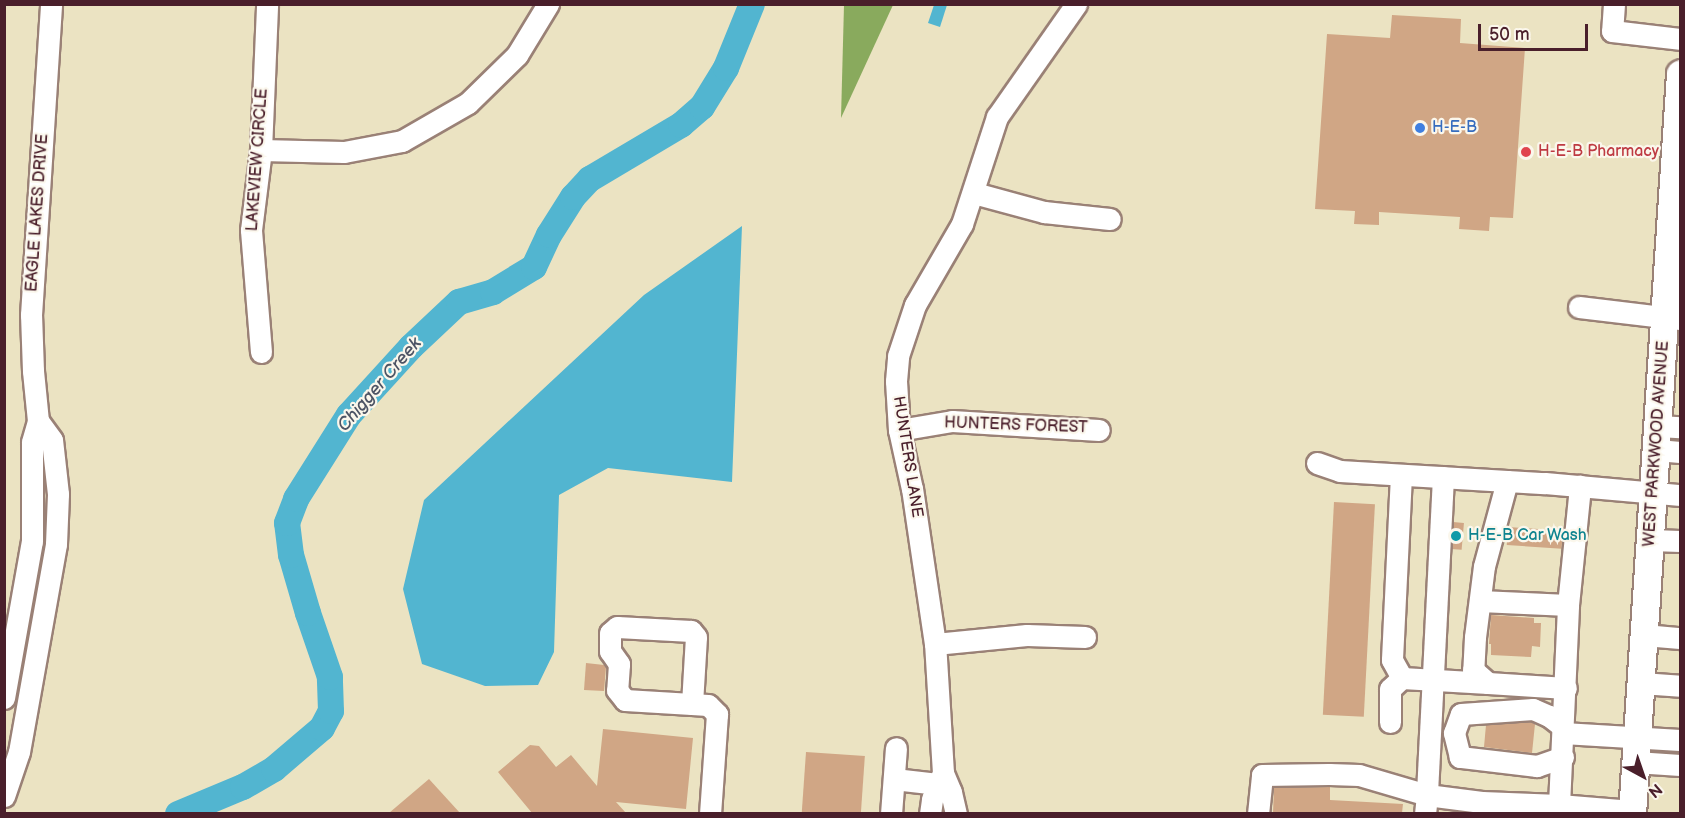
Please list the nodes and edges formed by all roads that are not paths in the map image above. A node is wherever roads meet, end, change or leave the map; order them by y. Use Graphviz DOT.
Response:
graph roads {
  1 [pos="51,4"];
  2 [pos="267,4"];
  3 [pos="548,4"];
  4 [pos="1076,4"];
  5 [pos="1614,4"];
  6 [pos="1680,39"];
  7 [pos="1680,74"];
  8 [pos="261,150"];
  9 [pos="974,193"];
  10 [pos="1676,214"];
  11 [pos="1110,219"];
  12 [pos="1675,264"];
  13 [pos="1579,307"];
  14 [pos="1673,319"];
  15 [pos="261,352"];
  16 [pos="38,421"];
  17 [pos="899,430"];
  18 [pos="1099,430"];
  19 [pos="1669,439"];
  20 [pos="1317,463"];
  21 [pos="1401,475"];
  22 [pos="1443,477"];
  23 [pos="1507,480"];
  24 [pos="1580,486"];
  25 [pos="1654,492"];
  26 [pos="1680,495"];
  27 [pos="1651,540"];
  28 [pos="1680,541"];
  29 [pos="1480,600"];
  30 [pos="1568,604"];
  31 [pos="1644,635"];
  32 [pos="1085,638"];
  33 [pos="1680,638"];
  34 [pos="935,644"];
  35 [pos="1402,678"];
  36 [pos="1435,680"];
  37 [pos="1488,683"];
  38 [pos="1641,683"];
  39 [pos="1680,686"];
  40 [pos="1566,687"];
  41 [pos="4,698"];
  42 [pos="692,704"];
  43 [pos="1390,722"];
  44 [pos="1563,730"];
  45 [pos="1680,740"];
  46 [pos="896,748"];
  47 [pos="1636,750"];
  48 [pos="1563,757"];
  49 [pos="1680,765"];
  50 [pos="894,779"];
  51 [pos="941,779"];
  52 [pos="4,796"];
  53 [pos="1426,804"];
  54 [pos="1463,807"];
  55 [pos="1560,809"];
  56 [pos="1632,812"];
  57 [pos="710,813"];
  58 [pos="891,813"];
  59 [pos="930,813"];
  60 [pos="956,813"];
  61 [pos="1258,813"];
  1 -- 16 [label="street, EAGLE LAKES DRIVE"];
  2 -- 8 [label="street, LAKEVIEW CIRCLE"];
  3 -- 8 [label="street"];
  4 -- 9 [label="street, HUNTERS LANE"];
  5 -- 6 [label="street"];
  7 -- 10 [label="main road, WEST PARKWOOD AVENUE"];
  8 -- 15 [label="street, LAKEVIEW CIRCLE"];
  9 -- 11 [label="street"];
  9 -- 17 [label="street, HUNTERS LANE"];
  10 -- 12 [label="main road, WEST PARKWOOD AVENUE"];
  12 -- 14 [label="main road, WEST PARKWOOD AVENUE"];
  13 -- 14 [label="street"];
  14 -- 19 [label="main road, WEST PARKWOOD AVENUE"];
  16 -- 41 [label="street, EAGLE LAKES DRIVE"];
  16 -- 52 [label="street, EAGLE LAKES DRIVE"];
  17 -- 18 [label="street, HUNTERS FOREST"];
  17 -- 34 [label="street, HUNTERS LANE"];
  19 -- 25 [label="main road, WEST PARKWOOD AVENUE"];
  20 -- 21 [label="street"];
  21 -- 22 [label="street"];
  21 -- 35 [label="street"];
  22 -- 23 [label="street"];
  22 -- 36 [label="street"];
  23 -- 24 [label="street"];
  23 -- 29 [label="street"];
  24 -- 25 [label="street"];
  24 -- 30 [label="street"];
  25 -- 26 [label="street"];
  25 -- 27 [label="main road, WEST PARKWOOD AVENUE"];
  27 -- 28 [label="street"];
  27 -- 31 [label="main road, WEST PARKWOOD AVENUE"];
  29 -- 30 [label="street"];
  29 -- 37 [label="street"];
  30 -- 40 [label="street"];
  31 -- 33 [label="street"];
  31 -- 38 [label="main road, WEST PARKWOOD AVENUE"];
  32 -- 34 [label="street"];
  34 -- 51 [label="street, HUNTERS LANE"];
  35 -- 36 [label="street"];
  35 -- 43 [label="street"];
  36 -- 37 [label="street"];
  36 -- 53 [label="street"];
  37 -- 40 [label="street"];
  38 -- 39 [label="street"];
  38 -- 47 [label="main road, WEST PARKWOOD AVENUE"];
  40 -- 44 [label="street"];
  42 -- 42 [label="street"];
  42 -- 57 [label="street"];
  44 -- 47 [label="street"];
  44 -- 48 [label="street"];
  44 -- 48 [label="street"];
  45 -- 47 [label="street"];
  46 -- 50 [label="street"];
  47 -- 49 [label="street"];
  47 -- 56 [label="main road, WEST PARKWOOD AVENUE"];
  48 -- 55 [label="street"];
  50 -- 51 [label="street"];
  50 -- 58 [label="street"];
  51 -- 59 [label="street, HUNTERS LANE"];
  51 -- 60 [label="street, HUNTERS LANE"];
  53 -- 54 [label="street"];
  53 -- 61 [label="street"];
  54 -- 55 [label="street"];
  55 -- 56 [label="street"];
}
